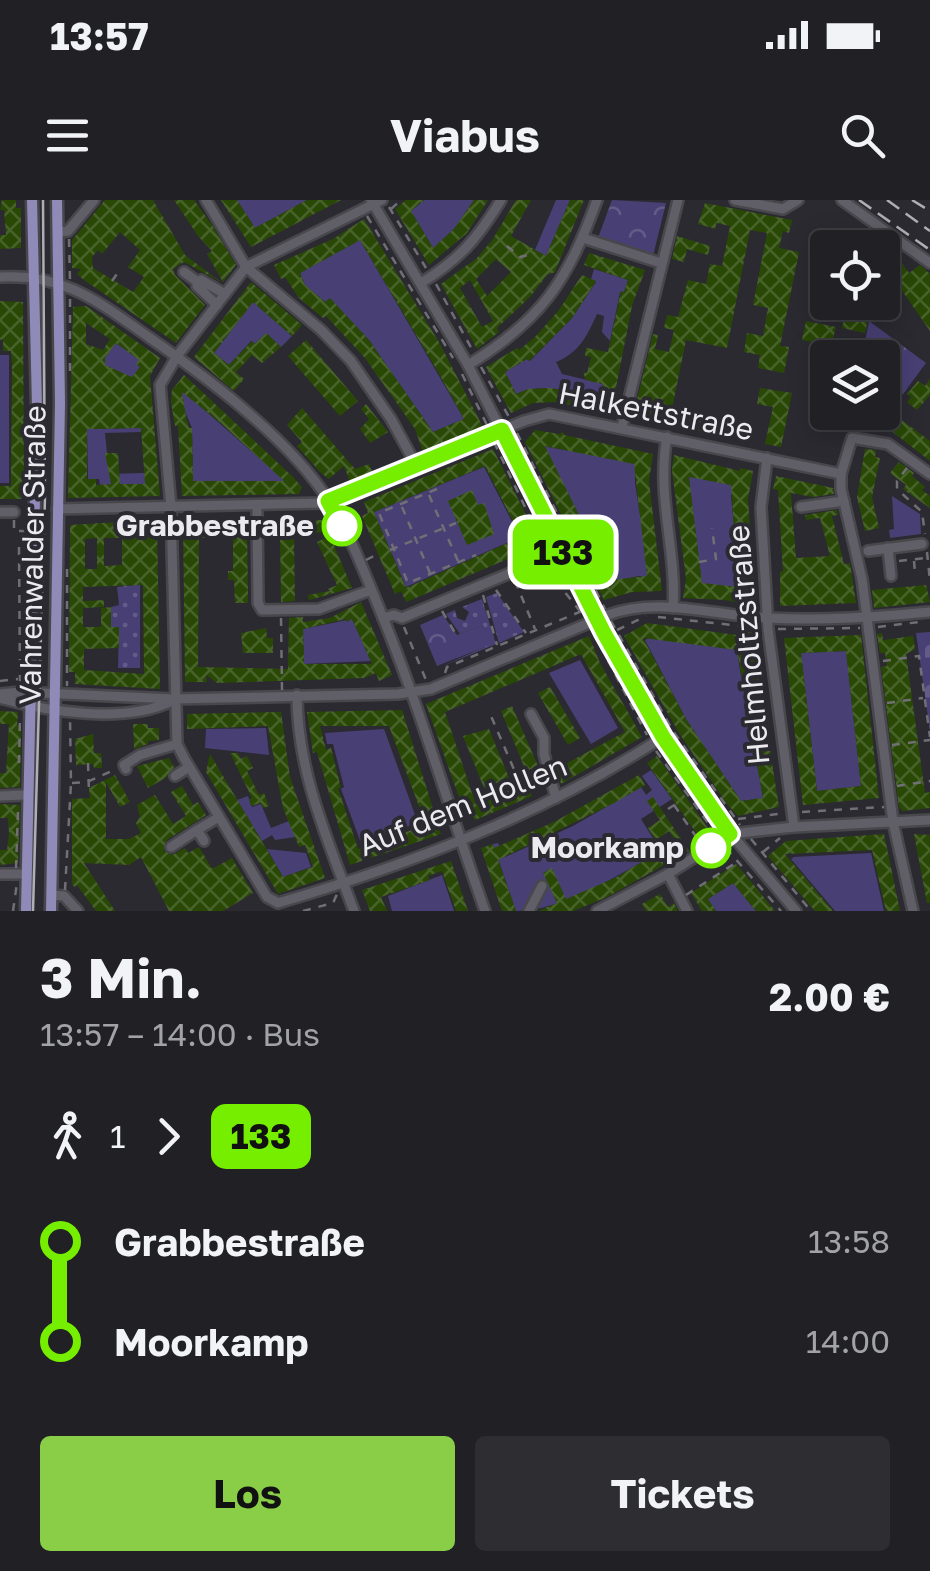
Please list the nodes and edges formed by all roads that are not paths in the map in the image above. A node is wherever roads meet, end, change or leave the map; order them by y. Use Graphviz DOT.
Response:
graph roads {
  1 [pos="32,200"];
  2 [pos="57,200"];
  3 [pos="94,200"];
  4 [pos="206,200"];
  5 [pos="501,200"];
  6 [pos="598,200"];
  7 [pos="678,200"];
  8 [pos="735,200"];
  9 [pos="798,200"];
  10 [pos="842,200"];
  11 [pos="378,201"];
  12 [pos="64,232"];
  13 [pos="584,238"];
  14 [pos="660,263"];
  15 [pos="930,263"];
  16 [pos="246,267"];
  17 [pos="184,272"];
  18 [pos="0,277"];
  19 [pos="35,277"];
  20 [pos="199,283"];
  21 [pos="422,283"];
  22 [pos="65,284"];
  23 [pos="225,294"];
  24 [pos="217,305"];
  25 [pos="177,356"];
  26 [pos="473,362"];
  27 [pos="622,427"];
  28 [pos="502,430"];
  29 [pos="667,438"];
  30 [pos="768,458"];
  31 [pos="416,464"];
  32 [pos="840,474"];
  33 [pos="930,474"];
  34 [pos="328,501"];
  35 [pos="844,501"];
  36 [pos="257,505"];
  37 [pos="172,507"];
  38 [pos="801,507"];
  39 [pos="57,508"];
  40 [pos="0,512"];
  41 [pos="14,512"];
  42 [pos="922,544"];
  43 [pos="888,548"];
  44 [pos="868,550"];
  45 [pos="549,558"];
  46 [pos="891,576"];
  47 [pos="372,590"];
  48 [pos="673,608"];
  49 [pos="930,612"];
  50 [pos="383,618"];
  51 [pos="768,618"];
  52 [pos="866,618"];
  53 [pos="598,619"];
  54 [pos="403,670"];
  55 [pos="411,692"];
  56 [pos="389,694"];
  57 [pos="0,696"];
  58 [pos="62,696"];
  59 [pos="297,696"];
  60 [pos="174,700"];
  61 [pos="25,701"];
  62 [pos="56,710"];
  63 [pos="531,714"];
  64 [pos="663,737"];
  65 [pos="176,744"];
  66 [pos="125,767"];
  67 [pos="189,767"];
  68 [pos="175,776"];
  69 [pos="0,796"];
  70 [pos="556,798"];
  71 [pos="19,799"];
  72 [pos="219,817"];
  73 [pos="930,820"];
  74 [pos="893,822"];
  75 [pos="794,827"];
  76 [pos="198,830"];
  77 [pos="730,834"];
  78 [pos="460,840"];
  79 [pos="204,841"];
  80 [pos="171,847"];
  81 [pos="20,870"];
  82 [pos="0,874"];
  83 [pos="668,874"];
  84 [pos="343,882"];
  85 [pos="542,886"];
  86 [pos="51,894"];
  87 [pos="26,911"];
  88 [pos="51,911"];
  89 [pos="78,911"];
  90 [pos="354,911"];
  91 [pos="485,911"];
  92 [pos="529,911"];
  93 [pos="597,911"];
  94 [pos="687,911"];
  95 [pos="796,911"];
  96 [pos="914,911"];
  1 -- 19 [label="main road, Vahrenwalder Straße"];
  2 -- 12 [label="main road, Vahrenwalder Straße"];
  3 -- 12 [label="street"];
  4 -- 16 [label="street"];
  5 -- 21 [label="street"];
  6 -- 13 [label="street"];
  7 -- 14 [label="street"];
  8 -- 9 [label="street"];
  10 -- 15 [label="street"];
  11 -- 16 [label="street"];
  11 -- 21 [label="street"];
  12 -- 22 [label="main road, Vahrenwalder Straße"];
  13 -- 14 [label="street"];
  13 -- 26 [label="street"];
  14 -- 27 [label="street"];
  16 -- 23 [label="street"];
  16 -- 31 [label="street"];
  17 -- 20 [label="street"];
  18 -- 19 [label="street"];
  19 -- 22 [label="street"];
  19 -- 61 [label="main road, Vahrenwalder Straße"];
  20 -- 23 [label="street"];
  20 -- 24 [label="street"];
  21 -- 26 [label="street"];
  22 -- 25 [label="street"];
  22 -- 39 [label="main road, Vahrenwalder Straße"];
  23 -- 24 [label="street"];
  24 -- 25 [label="street"];
  25 -- 34 [label="street"];
  25 -- 37 [label="street"];
  26 -- 28 [label="street"];
  27 -- 28 [label="street, Halkettstraße"];
  27 -- 29 [label="street, Halkettstraße"];
  28 -- 31 [label="street, Halkettstraße"];
  28 -- 53 [label="street"];
  29 -- 30 [label="street, Halkettstraße"];
  29 -- 48 [label="street"];
  30 -- 32 [label="street, Halkettstraße"];
  30 -- 51 [label="street, Helmholtzstraße"];
  31 -- 34 [label="street, Halkettstraße"];
  32 -- 33 [label="street"];
  32 -- 35 [label="street"];
  34 -- 36 [label="street, Halkettstraße"];
  34 -- 47 [label="street"];
  35 -- 38 [label="street"];
  35 -- 52 [label="street"];
  36 -- 37 [label="street, Halkettstraße"];
  36 -- 47 [label="street"];
  37 -- 39 [label="street, Halkettstraße"];
  37 -- 60 [label="street"];
  39 -- 58 [label="main road, Vahrenwalder Straße"];
  40 -- 41 [label="street"];
  42 -- 43 [label="street"];
  43 -- 44 [label="street"];
  43 -- 46 [label="street"];
  45 -- 50 [label="street"];
  47 -- 50 [label="street"];
  48 -- 51 [label="street"];
  48 -- 53 [label="street"];
  49 -- 52 [label="street"];
  50 -- 54 [label="street"];
  51 -- 52 [label="street"];
  51 -- 75 [label="street, Helmholtzstraße"];
  52 -- 74 [label="street"];
  53 -- 55 [label="street"];
  53 -- 64 [label="street"];
  54 -- 55 [label="street"];
  54 -- 56 [label="street"];
  55 -- 56 [label="street"];
  55 -- 78 [label="street"];
  56 -- 59 [label="street"];
  57 -- 61 [label="street"];
  58 -- 60 [label="street"];
  58 -- 61 [label="street"];
  58 -- 62 [label="main road, Vahrenwalder Straße"];
  59 -- 60 [label="street"];
  59 -- 84 [label="street"];
  60 -- 62 [label="street"];
  60 -- 65 [label="street"];
  61 -- 62 [label="street"];
  61 -- 81 [label="main road, Vahrenwalder Straße"];
  62 -- 86 [label="main road, Vahrenwalder Straße"];
  63 -- 70 [label="street"];
  64 -- 70 [label="street, Auf dem Hollen"];
  64 -- 77 [label="street"];
  65 -- 66 [label="street"];
  65 -- 67 [label="street"];
  67 -- 68 [label="street"];
  67 -- 72 [label="street"];
  69 -- 71 [label="street"];
  70 -- 78 [label="street, Auf dem Hollen"];
  72 -- 76 [label="street"];
  72 -- 84 [label="street, Auf dem Hollen"];
  73 -- 74 [label="street"];
  74 -- 75 [label="street"];
  74 -- 96 [label="street"];
  75 -- 77 [label="street"];
  76 -- 79 [label="street"];
  76 -- 80 [label="street"];
  77 -- 83 [label="street"];
  77 -- 95 [label="street"];
  78 -- 84 [label="street, Auf dem Hollen"];
  78 -- 91 [label="street"];
  81 -- 82 [label="street"];
  81 -- 87 [label="main road, Vahrenwalder Straße"];
  83 -- 93 [label="street"];
  83 -- 94 [label="street"];
  84 -- 90 [label="street"];
  85 -- 92 [label="street"];
  86 -- 88 [label="main road, Vahrenwalder Straße"];
  86 -- 89 [label="street"];
}
